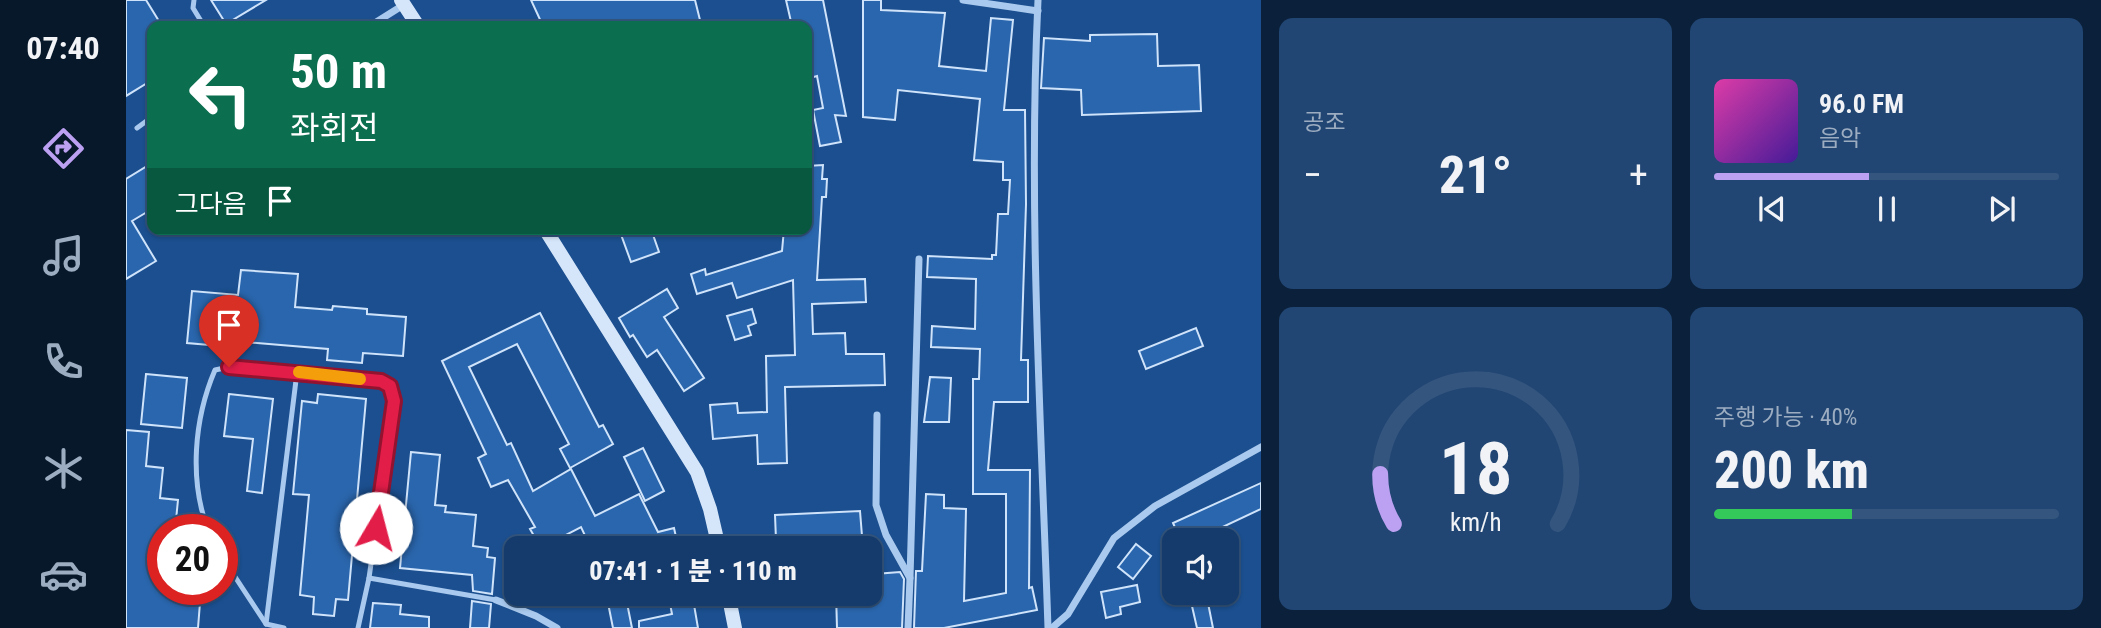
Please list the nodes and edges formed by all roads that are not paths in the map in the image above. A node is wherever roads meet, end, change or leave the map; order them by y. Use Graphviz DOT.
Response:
graph roads {
  1 [pos="194,0"];
  2 [pos="963,0"];
  3 [pos="1038,0"];
  4 [pos="404,2"];
  5 [pos="1038,11"];
  6 [pos="201,21"];
  7 [pos="377,21"];
  8 [pos="415,21"];
  9 [pos="147,121"];
  10 [pos="138,128"];
  11 [pos="549,235"];
  12 [pos="919,259"];
  13 [pos="297,372"];
  14 [pos="877,415"];
  15 [pos="1261,447"];
  16 [pos="202,514"];
  17 [pos="716,536"];
  18 [pos="369,578"];
  19 [pos="910,578"];
  20 [pos="238,581"];
  21 [pos="496,600"];
  22 [pos="731,606"];
  23 [pos="266,624"];
  24 [pos="284,628"];
  25 [pos="358,628"];
  26 [pos="557,628"];
  27 [pos="735,628"];
  28 [pos="908,628"];
  29 [pos="1050,628"];
  1 -- 6 [label="lane"];
  2 -- 5 [label="street"];
  3 -- 5 [label="street"];
  4 -- 7 [label="street"];
  4 -- 8 [label="main road"];
  5 -- 29 [label="street"];
  9 -- 10 [label="lane"];
  11 -- 17 [label="main road"];
  12 -- 19 [label="street"];
  13 -- 16 [label="lane"];
  13 -- 18 [label="lane"];
  13 -- 23 [label="lane"];
  14 -- 19 [label="street"];
  15 -- 29 [label="street"];
  18 -- 21 [label="lane"];
  18 -- 25 [label="lane"];
  19 -- 28 [label="street"];
  20 -- 23 [label="lane"];
  21 -- 26 [label="street"];
  22 -- 27 [label="main road"];
  23 -- 24 [label="lane"];
}
